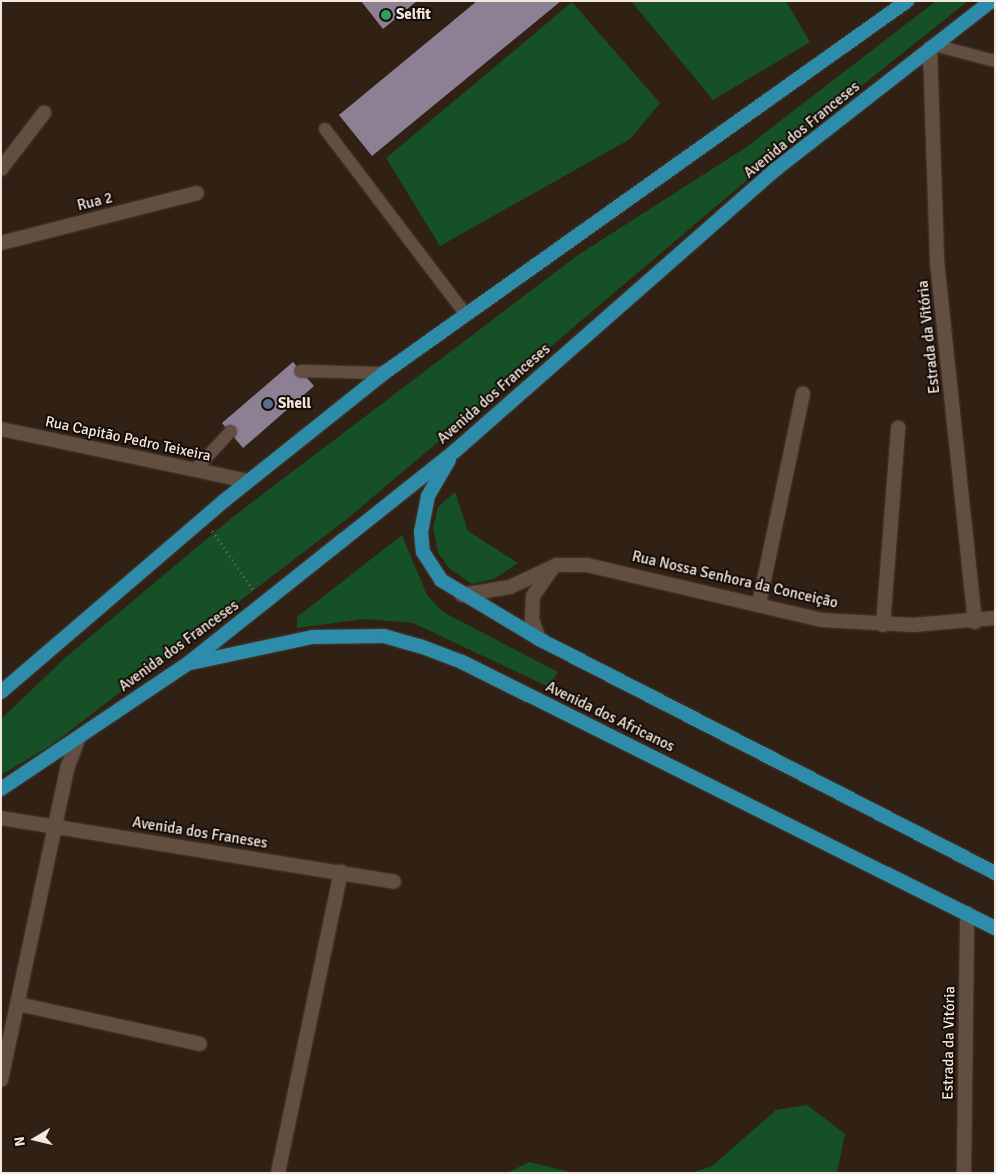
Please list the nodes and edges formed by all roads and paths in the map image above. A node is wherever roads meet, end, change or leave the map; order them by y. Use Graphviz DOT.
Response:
graph roads {
  1 [pos="907,1"];
  2 [pos="991,1"];
  3 [pos="932,46"];
  4 [pos="995,61"];
  5 [pos="44,113"];
  6 [pos="325,129"];
  7 [pos="1,169"];
  8 [pos="196,193"];
  9 [pos="1,243"];
  10 [pos="466,314"];
  11 [pos="301,371"];
  12 [pos="384,374"];
  13 [pos="803,394"];
  14 [pos="898,428"];
  15 [pos="1,429"];
  16 [pos="230,432"];
  17 [pos="455,451"];
  18 [pos="195,470"];
  19 [pos="248,481"];
  20 [pos="203,518"];
  21 [pos="557,565"];
  22 [pos="462,595"];
  23 [pos="263,604"];
  24 [pos="759,604"];
  25 [pos="995,618"];
  26 [pos="975,622"];
  27 [pos="883,624"];
  28 [pos="539,639"];
  29 [pos="188,664"];
  30 [pos="1,692"];
  31 [pos="80,737"];
  32 [pos="1,789"];
  33 [pos="1,818"];
  34 [pos="57,826"];
  35 [pos="341,872"];
  36 [pos="995,874"];
  37 [pos="394,882"];
  38 [pos="967,913"];
  39 [pos="995,928"];
  40 [pos="18,1004"];
  41 [pos="200,1044"];
  42 [pos="1,1080"];
  43 [pos="278,1173"];
  44 [pos="964,1173"];
  1 -- 10 [label="main road"];
  2 -- 3 [label="main road, Avenida dos Franceses"];
  3 -- 4 [label="lane"];
  3 -- 17 [label="main road, Avenida dos Franceses"];
  3 -- 26 [label="street, Estrada da Vitória"];
  5 -- 7 [label="street"];
  6 -- 10 [label="lane"];
  8 -- 9 [label="street, Rua 2"];
  10 -- 12 [label="main road"];
  11 -- 12 [label="lane"];
  12 -- 19 [label="main road"];
  13 -- 24 [label="street"];
  14 -- 27 [label="street"];
  15 -- 18 [label="street, Rua Capitão Pedro Teixeira"];
  16 -- 18 [label="lane"];
  17 -- 22 [label="main road"];
  17 -- 23 [label="main road, Avenida dos Franceses"];
  18 -- 19 [label="street, Rua Capitão Pedro Teixeira"];
  19 -- 20 [label="main road"];
  20 -- 23 [label="path"];
  20 -- 30 [label="main road"];
  21 -- 22 [label="street, Rua Nossa Senhora da Conceição"];
  21 -- 24 [label="street, Rua Nossa Senhora da Conceição"];
  21 -- 28 [label="street"];
  22 -- 28 [label="main road"];
  23 -- 29 [label="main road, Avenida dos Franceses"];
  24 -- 27 [label="street, Rua Nossa Senhora da Conceição"];
  25 -- 26 [label="street, Rua Nossa Senhora da Conceição"];
  26 -- 27 [label="street, Rua Nossa Senhora da Conceição"];
  28 -- 36 [label="main road"];
  29 -- 31 [label="main road, Avenida dos Franceses"];
  29 -- 38 [label="main road, Avenida dos Africanos"];
  31 -- 32 [label="main road, Avenida dos Franceses"];
  31 -- 34 [label="street"];
  33 -- 34 [label="street, Avenida dos Franeses"];
  34 -- 35 [label="street, Avenida dos Franeses"];
  34 -- 40 [label="street"];
  35 -- 37 [label="street, Avenida dos Franeses"];
  35 -- 43 [label="street"];
  38 -- 39 [label="main road, Avenida dos Africanos"];
  38 -- 44 [label="street, Estrada da Vitória"];
  40 -- 41 [label="street"];
  40 -- 42 [label="street"];
}
